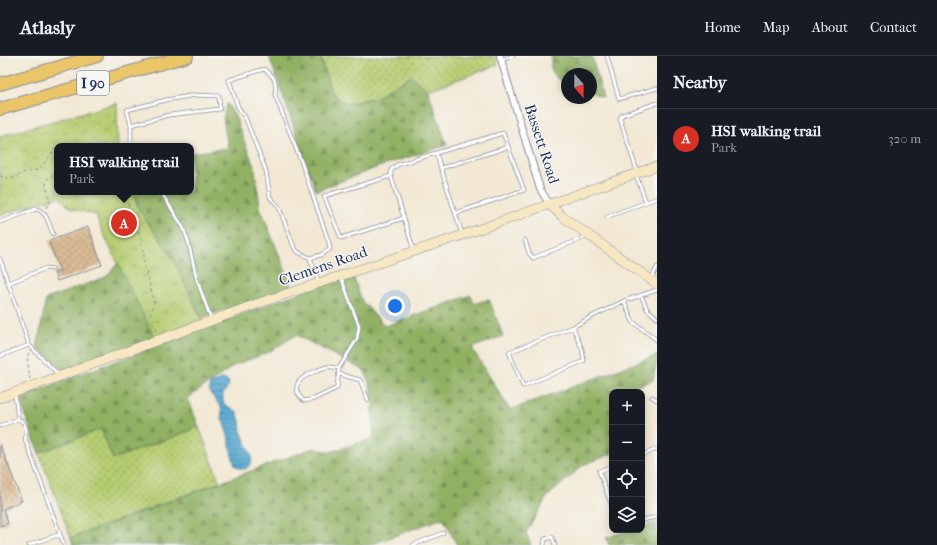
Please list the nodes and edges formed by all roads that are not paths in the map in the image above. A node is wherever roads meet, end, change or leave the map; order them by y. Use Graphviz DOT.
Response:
graph roads {
  1 [pos="97,56"];
  2 [pos="186,56"];
  3 [pos="513,56"];
  4 [pos="607,56"];
  5 [pos="500,58"];
  6 [pos="0,84"];
  7 [pos="657,88"];
  8 [pos="657,103"];
  9 [pos="0,109"];
  10 [pos="131,125"];
  11 [pos="131,143"];
  12 [pos="508,147"];
  13 [pos="436,153"];
  14 [pos="657,166"];
  15 [pos="441,168"];
  16 [pos="637,173"];
  17 [pos="391,176"];
  18 [pos="163,195"];
  19 [pos="657,198"];
  20 [pos="646,202"];
  21 [pos="550,205"];
  22 [pos="456,213"];
  23 [pos="607,217"];
  24 [pos="404,218"];
  25 [pos="0,222"];
  26 [pos="53,234"];
  27 [pos="463,235"];
  28 [pos="590,236"];
  29 [pos="525,240"];
  30 [pos="414,251"];
  31 [pos="310,258"];
  32 [pos="0,259"];
  33 [pos="657,267"];
  34 [pos="53,269"];
  35 [pos="341,275"];
  36 [pos="319,282"];
  37 [pos="654,282"];
  38 [pos="8,283"];
  39 [pos="657,290"];
  40 [pos="641,295"];
  41 [pos="624,301"];
  42 [pos="657,318"];
  43 [pos="211,320"];
  44 [pos="573,327"];
  45 [pos="657,340"];
  46 [pos="29,345"];
  47 [pos="0,356"];
  48 [pos="339,368"];
  49 [pos="339,374"];
  50 [pos="60,376"];
  51 [pos="14,393"];
  52 [pos="652,397"];
  53 [pos="0,398"];
  54 [pos="368,400"];
  55 [pos="657,400"];
  56 [pos="18,419"];
  57 [pos="0,426"];
  58 [pos="657,449"];
  59 [pos="645,454"];
  60 [pos="609,467"];
  61 [pos="609,498"];
  62 [pos="657,517"];
  63 [pos="645,519"];
  64 [pos="443,533"];
  65 [pos="60,534"];
  66 [pos="29,545"];
  67 [pos="64,545"];
  68 [pos="413,545"];
  69 [pos="544,545"];
  70 [pos="555,545"];
  1 -- 6 [label="highway, I 90"];
  2 -- 9 [label="highway, I 90"];
  3 -- 5 [label="lane"];
  4 -- 7 [label="lane"];
  5 -- 21 [label="street, Bassett Road"];
  8 -- 16 [label="lane"];
  10 -- 10 [label="lane"];
  10 -- 11 [label="lane"];
  12 -- 13 [label="lane"];
  12 -- 15 [label="lane"];
  12 -- 22 [label="lane"];
  13 -- 15 [label="lane"];
  13 -- 17 [label="lane"];
  14 -- 16 [label="street, Clemens Road"];
  15 -- 22 [label="lane"];
  16 -- 20 [label="lane"];
  16 -- 21 [label="street, Clemens Road"];
  17 -- 24 [label="lane"];
  17 -- 24 [label="lane"];
  18 -- 43 [label="lane"];
  19 -- 20 [label="lane"];
  20 -- 23 [label="lane"];
  21 -- 27 [label="street, Clemens Road"];
  21 -- 28 [label="street, Bassett Road"];
  22 -- 27 [label="lane"];
  24 -- 30 [label="lane"];
  25 -- 26 [label="lane"];
  27 -- 30 [label="street, Clemens Road"];
  28 -- 29 [label="lane"];
  28 -- 37 [label="street, Bassett Road"];
  30 -- 35 [label="street, Clemens Road"];
  31 -- 31 [label="lane"];
  31 -- 36 [label="lane"];
  32 -- 38 [label="lane"];
  33 -- 37 [label="lane"];
  34 -- 38 [label="lane"];
  35 -- 36 [label="street, Clemens Road"];
  35 -- 48 [label="lane"];
  36 -- 43 [label="street, Clemens Road"];
  38 -- 46 [label="lane"];
  39 -- 40 [label="lane"];
  40 -- 41 [label="lane"];
  40 -- 42 [label="lane"];
  41 -- 44 [label="lane"];
  41 -- 45 [label="lane"];
  43 -- 50 [label="street, Clemens Road"];
  44 -- 44 [label="lane"];
  46 -- 47 [label="lane"];
  46 -- 50 [label="lane"];
  48 -- 49 [label="lane"];
  48 -- 49 [label="lane"];
  49 -- 54 [label="lane"];
  50 -- 51 [label="street, Clemens Road"];
  51 -- 53 [label="street, Clemens Road"];
  51 -- 56 [label="lane"];
  52 -- 55 [label="lane"];
  56 -- 57 [label="lane"];
  56 -- 65 [label="lane"];
  58 -- 59 [label="lane"];
  60 -- 61 [label="lane"];
  62 -- 63 [label="lane"];
  64 -- 68 [label="lane"];
  65 -- 66 [label="lane"];
  65 -- 67 [label="lane"];
  69 -- 70 [label="lane"];
}
